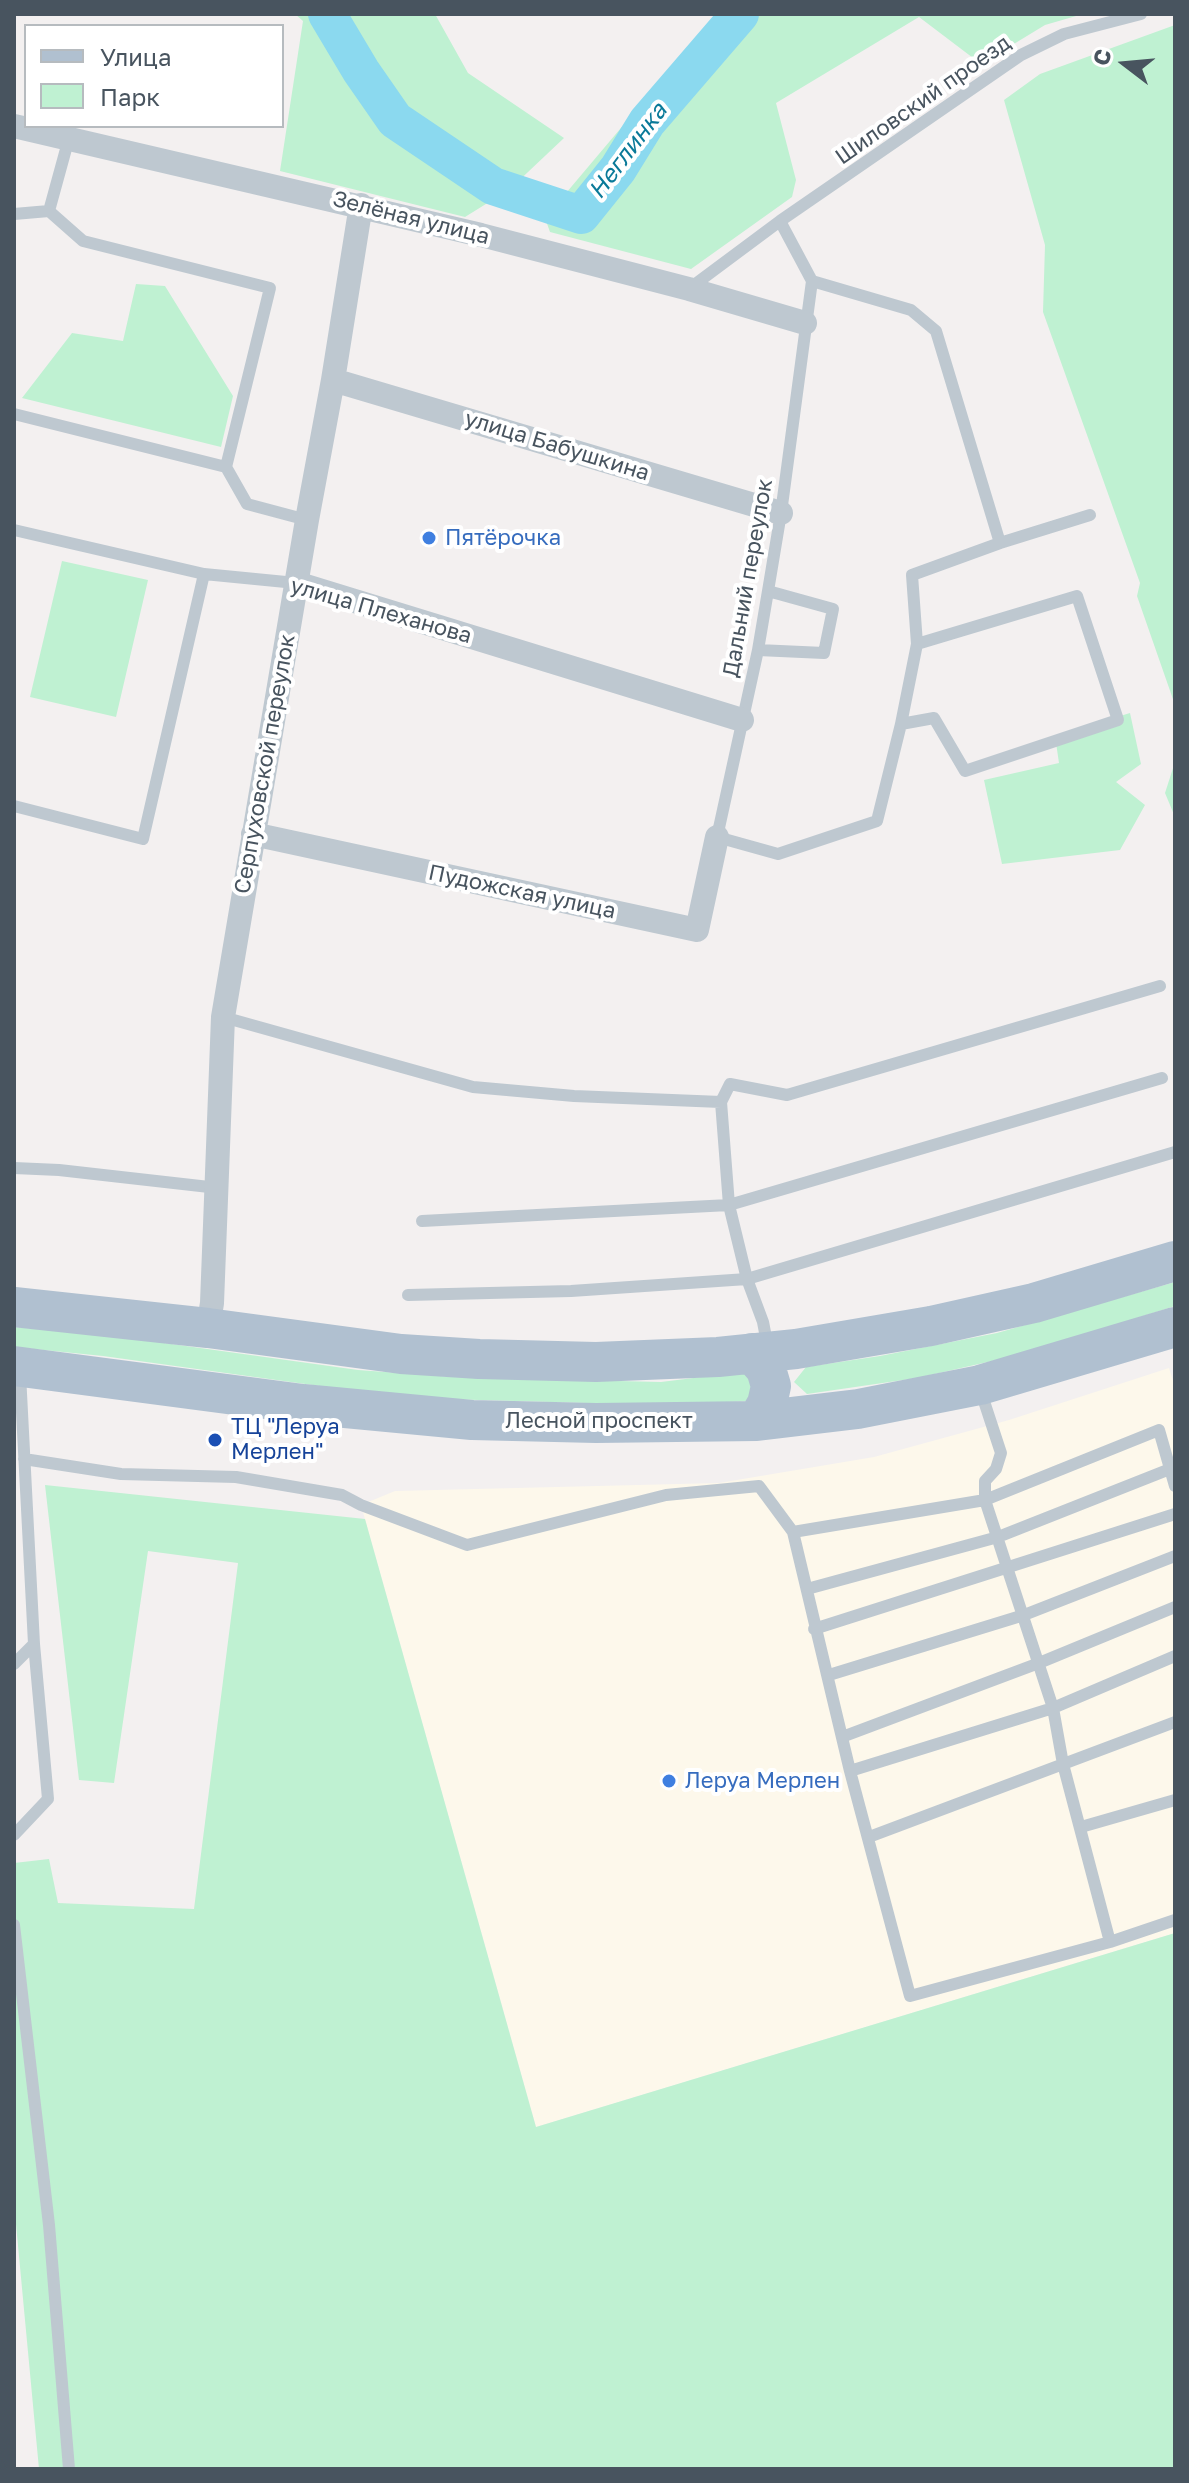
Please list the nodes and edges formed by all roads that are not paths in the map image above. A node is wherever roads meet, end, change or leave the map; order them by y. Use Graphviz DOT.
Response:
graph roads {
  1 [pos="1141,14"];
  2 [pos="14,126"];
  3 [pos="69,138"];
  4 [pos="361,205"];
  5 [pos="49,211"];
  6 [pos="14,214"];
  7 [pos="780,221"];
  8 [pos="812,281"];
  9 [pos="689,289"];
  10 [pos="805,323"];
  11 [pos="333,380"];
  12 [pos="14,414"];
  13 [pos="226,467"];
  14 [pos="781,513"];
  15 [pos="1090,515"];
  16 [pos="307,520"];
  17 [pos="14,530"];
  18 [pos="1000,543"];
  19 [pos="204,574"];
  20 [pos="296,583"];
  21 [pos="768,591"];
  22 [pos="917,644"];
  23 [pos="758,650"];
  24 [pos="742,720"];
  25 [pos="901,724"];
  26 [pos="14,806"];
  27 [pos="253,834"];
  28 [pos="717,837"];
  29 [pos="1160,986"];
  30 [pos="223,1017"];
  31 [pos="1162,1078"];
  32 [pos="721,1102"];
  33 [pos="1175,1152"];
  34 [pos="14,1168"];
  35 [pos="218,1188"];
  36 [pos="729,1205"];
  37 [pos="422,1221"];
  38 [pos="1175,1261"];
  39 [pos="747,1279"];
  40 [pos="408,1295"];
  41 [pos="14,1307"];
  42 [pos="1175,1327"];
  43 [pos="208,1328"];
  44 [pos="772,1351"];
  45 [pos="17,1366"];
  46 [pos="980,1385"];
  47 [pos="810,1415"];
  48 [pos="757,1421"];
  49 [pos="24,1459"];
  50 [pos="1170,1469"];
  51 [pos="1175,1486"];
  52 [pos="985,1500"];
  53 [pos="1175,1514"];
  54 [pos="793,1532"];
  55 [pos="998,1537"];
  56 [pos="1175,1556"];
  57 [pos="1009,1569"];
  58 [pos="807,1589"];
  59 [pos="1175,1607"];
  60 [pos="1024,1615"];
  61 [pos="814,1629"];
  62 [pos="34,1644"];
  63 [pos="1175,1656"];
  64 [pos="1039,1663"];
  65 [pos="14,1664"];
  66 [pos="829,1675"];
  67 [pos="1053,1708"];
  68 [pos="1175,1722"];
  69 [pos="842,1737"];
  70 [pos="1063,1764"];
  71 [pos="850,1771"];
  72 [pos="1175,1800"];
  73 [pos="1081,1827"];
  74 [pos="14,1835"];
  75 [pos="869,1837"];
  76 [pos="1175,1920"];
  77 [pos="14,1925"];
  78 [pos="1110,1942"];
  79 [pos="69,2469"];
  1 -- 7 [label="lane, Шиловский проезд"];
  2 -- 3 [label="street, Зелёная улица"];
  3 -- 4 [label="street, Зелёная улица"];
  3 -- 5 [label="lane"];
  4 -- 9 [label="street, Зелёная улица"];
  4 -- 11 [label="street, Серпуховской переулок"];
  5 -- 6 [label="lane"];
  5 -- 13 [label="lane"];
  7 -- 8 [label="lane"];
  7 -- 9 [label="lane, Шиловский проезд"];
  8 -- 10 [label="lane, Дальний переулок"];
  8 -- 18 [label="lane"];
  9 -- 10 [label="street, Зелёная улица"];
  10 -- 14 [label="lane, Дальний переулок"];
  11 -- 14 [label="street, улица Бабушкина"];
  11 -- 16 [label="street, Серпуховской переулок"];
  12 -- 13 [label="lane"];
  13 -- 16 [label="lane"];
  14 -- 21 [label="lane, Дальний переулок"];
  15 -- 18 [label="lane"];
  16 -- 20 [label="street, Серпуховской переулок"];
  17 -- 19 [label="lane, улица Плеханова"];
  18 -- 22 [label="lane"];
  19 -- 20 [label="lane, улица Плеханова"];
  19 -- 26 [label="lane"];
  20 -- 24 [label="street, улица Плеханова"];
  20 -- 27 [label="street, Серпуховской переулок"];
  21 -- 23 [label="lane, Дальний переулок"];
  21 -- 23 [label="lane"];
  22 -- 25 [label="lane"];
  22 -- 25 [label="lane"];
  23 -- 24 [label="lane, Дальний переулок"];
  24 -- 28 [label="lane, Дальний переулок"];
  25 -- 28 [label="lane"];
  27 -- 28 [label="street, Пудожская улица"];
  27 -- 30 [label="street, Серпуховской переулок"];
  29 -- 32 [label="lane"];
  30 -- 32 [label="lane"];
  30 -- 35 [label="street, Серпуховской переулок"];
  31 -- 36 [label="lane"];
  32 -- 36 [label="lane"];
  33 -- 39 [label="lane"];
  34 -- 35 [label="lane"];
  35 -- 43 [label="street, Серпуховской переулок"];
  36 -- 37 [label="lane"];
  36 -- 39 [label="lane"];
  38 -- 44 [label="main road"];
  39 -- 40 [label="lane"];
  39 -- 44 [label="lane"];
  41 -- 43 [label="main road"];
  42 -- 46 [label="main road, Лесной проспект"];
  43 -- 44 [label="main road"];
  44 -- 47 [label="main road"];
  44 -- 48 [label="main road"];
  45 -- 48 [label="main road, Лесной проспект"];
  45 -- 49 [label="lane"];
  46 -- 47 [label="main road, Лесной проспект"];
  46 -- 52 [label="lane"];
  47 -- 48 [label="main road, Лесной проспект"];
  49 -- 54 [label="lane"];
  49 -- 62 [label="lane"];
  50 -- 51 [label="lane"];
  50 -- 52 [label="lane"];
  50 -- 55 [label="lane"];
  52 -- 54 [label="lane"];
  52 -- 55 [label="lane"];
  53 -- 57 [label="lane"];
  54 -- 58 [label="lane"];
  55 -- 57 [label="lane"];
  55 -- 58 [label="lane"];
  56 -- 60 [label="lane"];
  57 -- 60 [label="lane"];
  57 -- 61 [label="lane"];
  58 -- 61 [label="lane"];
  59 -- 64 [label="lane"];
  60 -- 64 [label="lane"];
  60 -- 66 [label="lane"];
  61 -- 66 [label="lane"];
  62 -- 65 [label="lane"];
  62 -- 74 [label="lane"];
  63 -- 67 [label="lane"];
  64 -- 67 [label="lane"];
  64 -- 69 [label="lane"];
  66 -- 69 [label="lane"];
  67 -- 70 [label="lane"];
  67 -- 71 [label="lane"];
  68 -- 70 [label="lane"];
  69 -- 71 [label="lane"];
  70 -- 73 [label="lane"];
  70 -- 75 [label="lane"];
  71 -- 75 [label="lane"];
  72 -- 73 [label="lane"];
  73 -- 78 [label="lane"];
  75 -- 78 [label="lane"];
  76 -- 78 [label="lane"];
  77 -- 79 [label="lane"];
}
